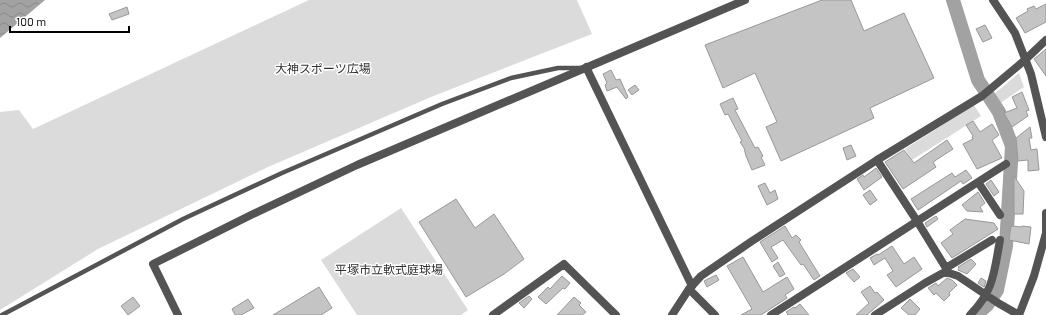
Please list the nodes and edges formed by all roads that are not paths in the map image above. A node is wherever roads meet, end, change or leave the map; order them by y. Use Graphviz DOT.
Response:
graph roads {
  1 [pos="745,0"];
  2 [pos="993,0"];
  3 [pos="1046,40"];
  4 [pos="1025,60"];
  5 [pos="586,68"];
  6 [pos="1046,137"];
  7 [pos="878,160"];
  8 [pos="1006,164"];
  9 [pos="978,182"];
  10 [pos="1046,213"];
  11 [pos="1000,215"];
  12 [pos="917,221"];
  13 [pos="1046,232"];
  14 [pos="948,271"];
  15 [pos="690,288"];
  16 [pos="987,294"];
  17 [pos="2,315"];
  18 [pos="178,315"];
  19 [pos="493,315"];
  20 [pos="616,315"];
  21 [pos="672,315"];
  22 [pos="715,315"];
  23 [pos="771,315"];
  24 [pos="876,315"];
  25 [pos="970,315"];
  26 [pos="1019,315"];
  1 -- 5 [label="street"];
  2 -- 4 [label="street"];
  3 -- 4 [label="street"];
  4 -- 6 [label="street"];
  4 -- 7 [label="street"];
  5 -- 15 [label="street"];
  5 -- 17 [label="lane"];
  5 -- 18 [label="street"];
  7 -- 12 [label="street"];
  7 -- 15 [label="street"];
  8 -- 9 [label="street"];
  9 -- 11 [label="street"];
  9 -- 12 [label="street"];
  10 -- 13 [label="street"];
  12 -- 14 [label="street"];
  12 -- 23 [label="street"];
  13 -- 26 [label="street"];
  14 -- 16 [label="street"];
  14 -- 16 [label="street"];
  14 -- 24 [label="street"];
  15 -- 21 [label="street"];
  15 -- 22 [label="street"];
  16 -- 25 [label="street"];
  16 -- 26 [label="street"];
  19 -- 20 [label="street"];
}
